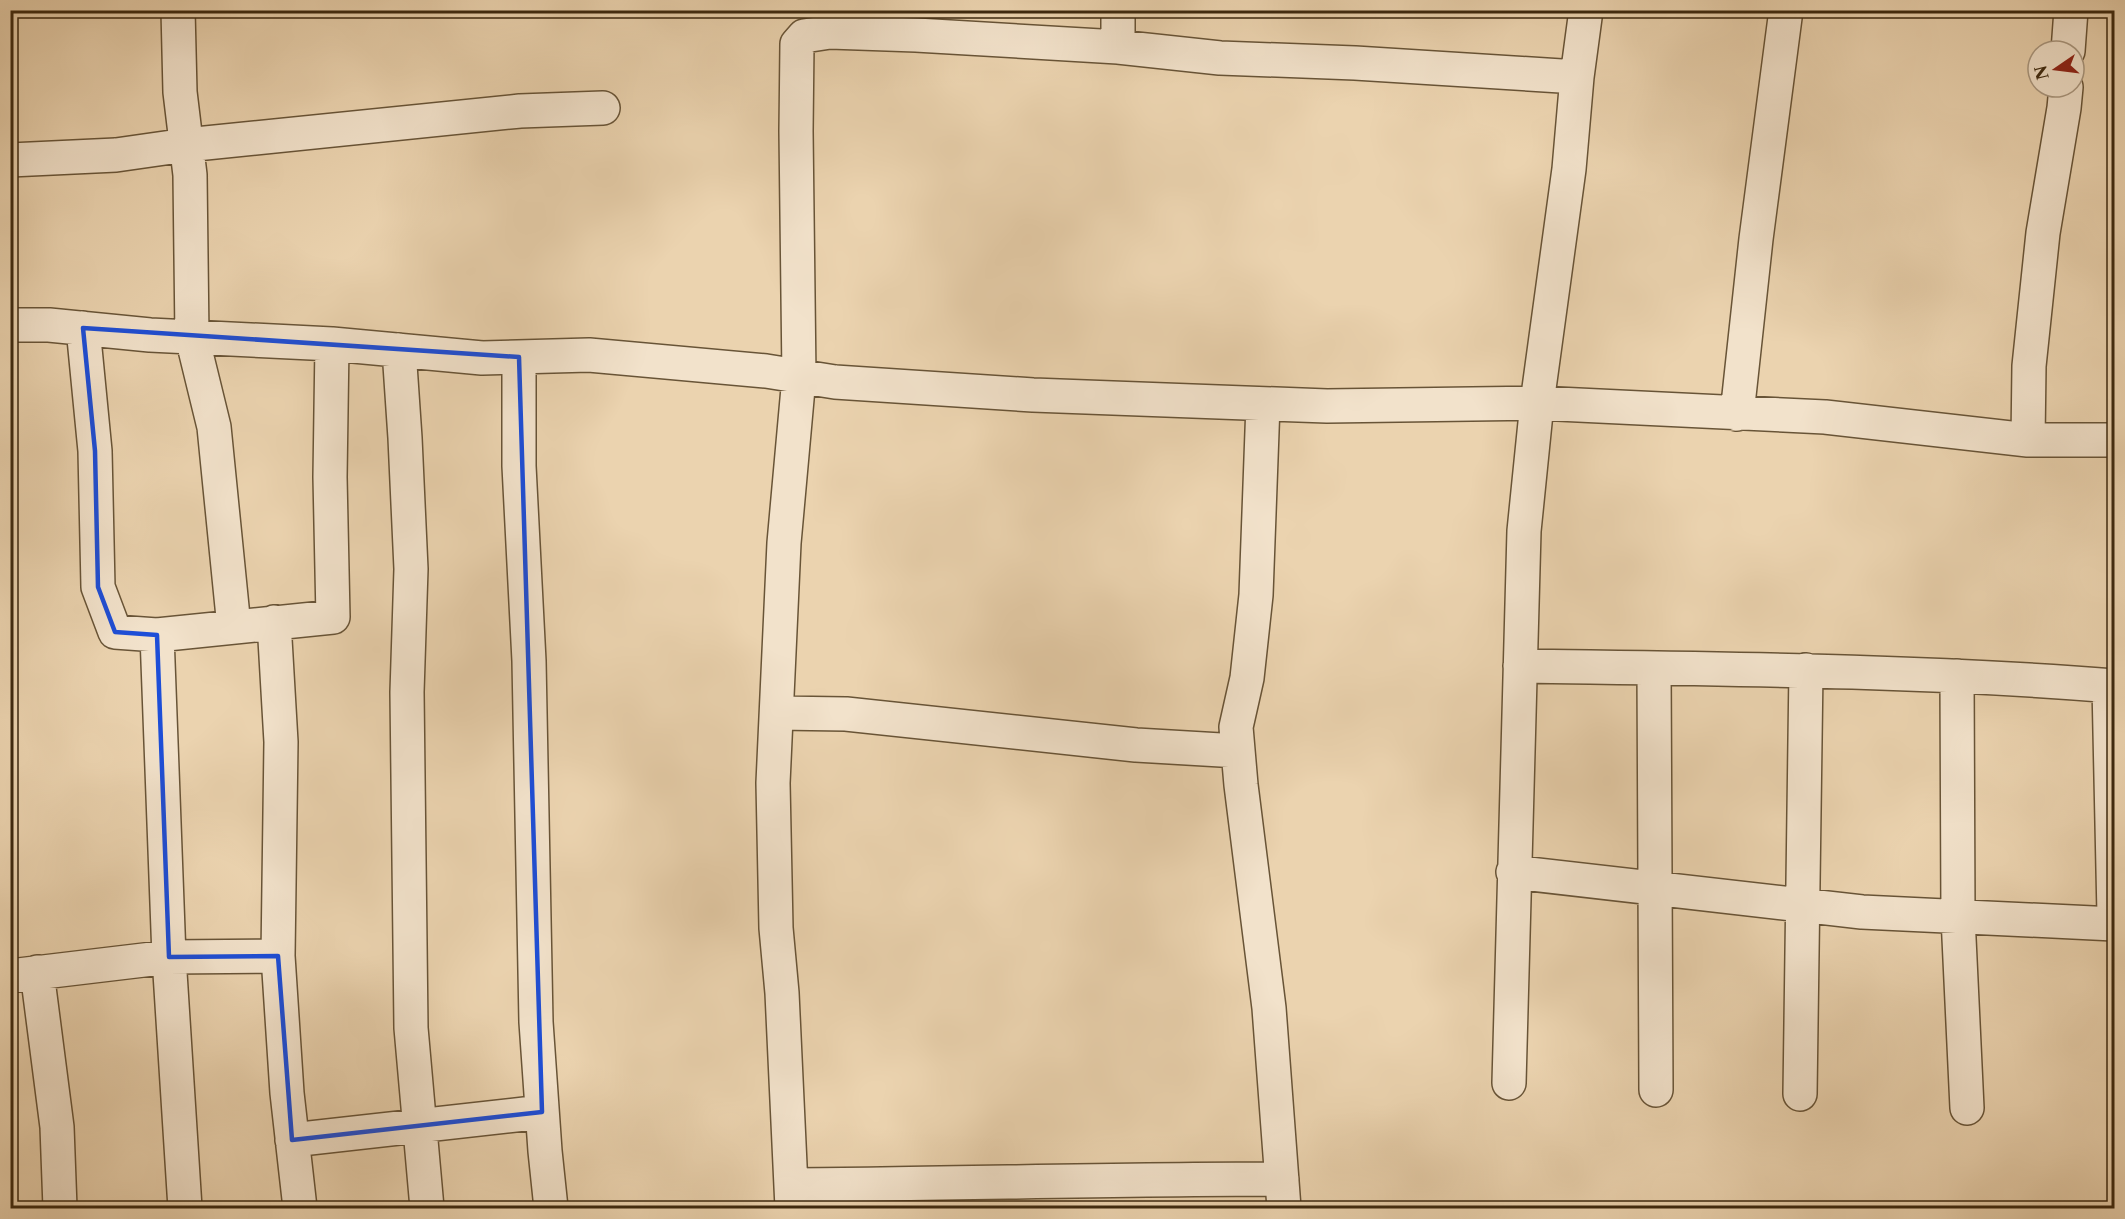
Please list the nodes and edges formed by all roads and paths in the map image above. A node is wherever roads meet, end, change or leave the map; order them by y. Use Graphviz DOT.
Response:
graph roads {
  1 [pos="178,10"];
  2 [pos="1118,10"];
  3 [pos="1586,10"];
  4 [pos="1786,10"];
  5 [pos="2071,10"];
  6 [pos="916,22"];
  7 [pos="2069,39"];
  8 [pos="1118,47"];
  9 [pos="1577,77"];
  10 [pos="2065,99"];
  11 [pos="603,108"];
  12 [pos="186,144"];
  13 [pos="10,160"];
  14 [pos="10,325"];
  15 [pos="83,328"];
  16 [pos="192,337"];
  17 [pos="332,344"];
  18 [pos="399,350"];
  19 [pos="519,357"];
  20 [pos="799,376"];
  21 [pos="1538,403"];
  22 [pos="1263,404"];
  23 [pos="1737,414"];
  24 [pos="2028,440"];
  25 [pos="2115,440"];
  26 [pos="274,622"];
  27 [pos="234,627"];
  28 [pos="157,635"];
  29 [pos="1520,666"];
  30 [pos="1654,668"];
  31 [pos="1806,670"];
  32 [pos="1957,676"];
  33 [pos="2112,686"];
  34 [pos="777,713"];
  35 [pos="1238,751"];
  36 [pos="1514,872"];
  37 [pos="1657,888"];
  38 [pos="1802,905"];
  39 [pos="2115,915"];
  40 [pos="1958,917"];
  41 [pos="2115,924"];
  42 [pos="278,956"];
  43 [pos="169,957"];
  44 [pos="24,974"];
  45 [pos="1509,1083"];
  46 [pos="1656,1090"];
  47 [pos="1800,1094"];
  48 [pos="1967,1108"];
  49 [pos="542,1112"];
  50 [pos="419,1124"];
  51 [pos="292,1140"];
  52 [pos="1283,1194"];
  53 [pos="792,1197"];
  54 [pos="60,1209"];
  55 [pos="185,1209"];
  56 [pos="300,1209"];
  57 [pos="427,1209"];
  58 [pos="551,1209"];
  1 -- 12 [label="street"];
  2 -- 8 [label="street"];
  3 -- 9 [label="street"];
  4 -- 23 [label="street"];
  5 -- 7 [label="street"];
  6 -- 8 [label="street"];
  6 -- 20 [label="street"];
  8 -- 9 [label="street"];
  9 -- 21 [label="street"];
  10 -- 24 [label="street"];
  11 -- 12 [label="street"];
  12 -- 13 [label="street"];
  12 -- 16 [label="street"];
  14 -- 15 [label="street"];
  15 -- 16 [label="street"];
  15 -- 28 [label="street"];
  16 -- 17 [label="street"];
  16 -- 27 [label="street"];
  17 -- 18 [label="street"];
  17 -- 26 [label="street"];
  18 -- 19 [label="street"];
  18 -- 50 [label="street"];
  19 -- 20 [label="street"];
  19 -- 49 [label="street"];
  20 -- 22 [label="street"];
  20 -- 34 [label="street"];
  21 -- 22 [label="street"];
  21 -- 23 [label="street"];
  21 -- 29 [label="street"];
  22 -- 35 [label="street"];
  23 -- 24 [label="street"];
  24 -- 25 [label="street"];
  26 -- 27 [label="street"];
  26 -- 42 [label="street"];
  27 -- 28 [label="street"];
  28 -- 43 [label="street"];
  29 -- 30 [label="street"];
  29 -- 36 [label="street"];
  30 -- 31 [label="street"];
  30 -- 37 [label="street"];
  31 -- 32 [label="street"];
  31 -- 38 [label="street"];
  32 -- 33 [label="street"];
  32 -- 40 [label="street"];
  33 -- 39 [label="street"];
  34 -- 35 [label="street"];
  34 -- 53 [label="street"];
  35 -- 52 [label="street"];
  36 -- 37 [label="street"];
  36 -- 45 [label="street"];
  37 -- 38 [label="street"];
  37 -- 46 [label="street"];
  38 -- 40 [label="street"];
  38 -- 47 [label="street"];
  40 -- 41 [label="street"];
  40 -- 48 [label="street"];
  42 -- 43 [label="street"];
  42 -- 51 [label="street"];
  43 -- 44 [label="street"];
  43 -- 55 [label="street"];
  44 -- 54 [label="street"];
  49 -- 50 [label="street"];
  49 -- 58 [label="street"];
  50 -- 51 [label="street"];
  50 -- 57 [label="street"];
  51 -- 56 [label="street"];
  52 -- 53 [label="street"];
}
